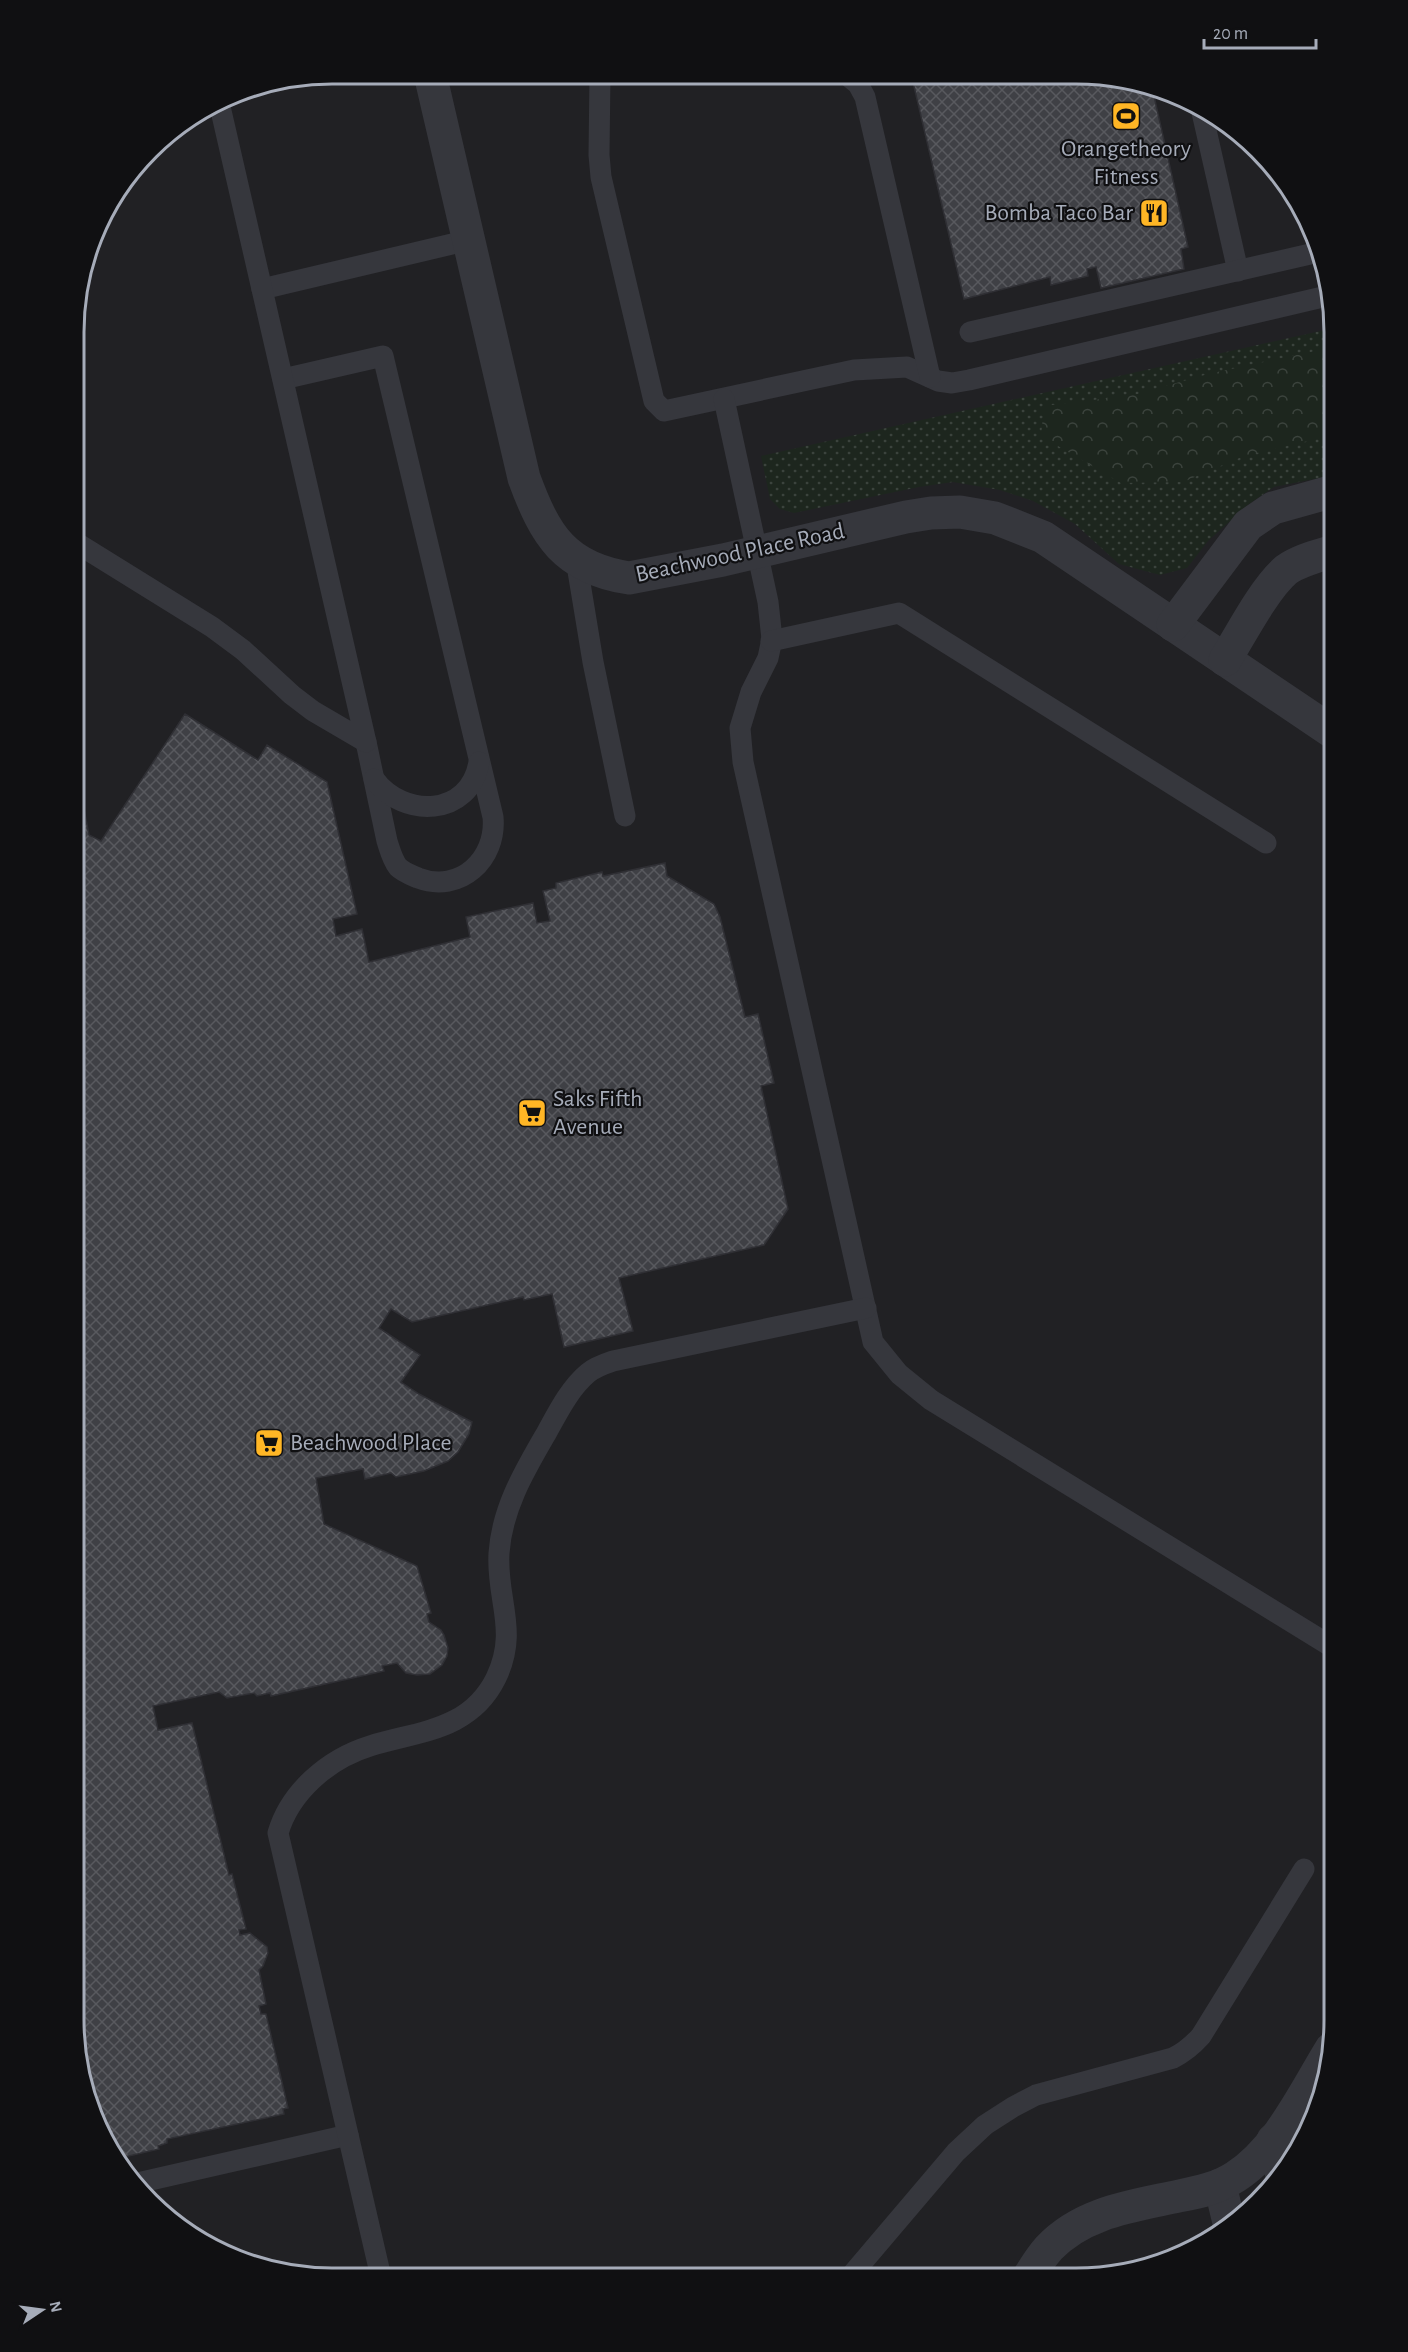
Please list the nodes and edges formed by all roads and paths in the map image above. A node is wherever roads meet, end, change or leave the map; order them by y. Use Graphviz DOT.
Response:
graph roads {
  1 [pos="432,84"];
  2 [pos="600,84"];
  3 [pos="858,84"];
  4 [pos="221,111"];
  5 [pos="1204,119"];
  6 [pos="468,240"];
  7 [pos="1312,254"];
  8 [pos="1238,271"];
  9 [pos="262,289"];
  10 [pos="1321,297"];
  11 [pos="970,332"];
  12 [pos="930,377"];
  13 [pos="283,379"];
  14 [pos="724,399"];
  15 [pos="1324,494"];
  16 [pos="84,548"];
  17 [pos="757,552"];
  18 [pos="1324,555"];
  19 [pos="576,559"];
  20 [pos="1173,625"];
  21 [pos="771,641"];
  22 [pos="1225,660"];
  23 [pos="1324,726"];
  24 [pos="366,742"];
  25 [pos="479,762"];
  26 [pos="374,779"];
  27 [pos="625,816"];
  28 [pos="1266,843"];
  29 [pos="866,1308"];
  30 [pos="1324,1642"];
  31 [pos="1304,1869"];
  32 [pos="1319,2068"];
  33 [pos="348,2135"];
  34 [pos="1273,2140"];
  35 [pos="1279,2163"];
  36 [pos="144,2182"];
  37 [pos="1220,2185"];
  38 [pos="1228,2217"];
  39 [pos="379,2268"];
  40 [pos="857,2268"];
  41 [pos="1035,2268"];
  1 -- 6 [label="street, Beachwood Place Road"];
  2 -- 14 [label="lane"];
  3 -- 12 [label="lane"];
  4 -- 9 [label="lane"];
  5 -- 8 [label="lane"];
  6 -- 9 [label="lane"];
  6 -- 19 [label="street, Beachwood Place Road"];
  7 -- 8 [label="lane"];
  8 -- 11 [label="lane"];
  9 -- 13 [label="lane"];
  10 -- 12 [label="lane"];
  12 -- 14 [label="lane"];
  13 -- 24 [label="lane"];
  13 -- 25 [label="lane"];
  14 -- 17 [label="lane"];
  15 -- 20 [label="street"];
  16 -- 24 [label="lane"];
  17 -- 19 [label="street, Beachwood Place Road"];
  17 -- 20 [label="street, Beachwood Place Road"];
  17 -- 21 [label="lane"];
  18 -- 22 [label="street"];
  19 -- 27 [label="lane"];
  20 -- 22 [label="street, Beachwood Place Road"];
  21 -- 28 [label="lane"];
  21 -- 29 [label="lane"];
  22 -- 23 [label="street, Beachwood Place Road"];
  24 -- 26 [label="lane"];
  25 -- 26 [label="lane"];
  25 -- 26 [label="lane"];
  29 -- 30 [label="lane"];
  29 -- 33 [label="lane"];
  31 -- 40 [label="lane"];
  32 -- 34 [label="street"];
  33 -- 36 [label="lane"];
  33 -- 39 [label="lane"];
  34 -- 35 [label="street"];
  34 -- 37 [label="street"];
  37 -- 38 [label="street"];
  37 -- 41 [label="street"];
}
